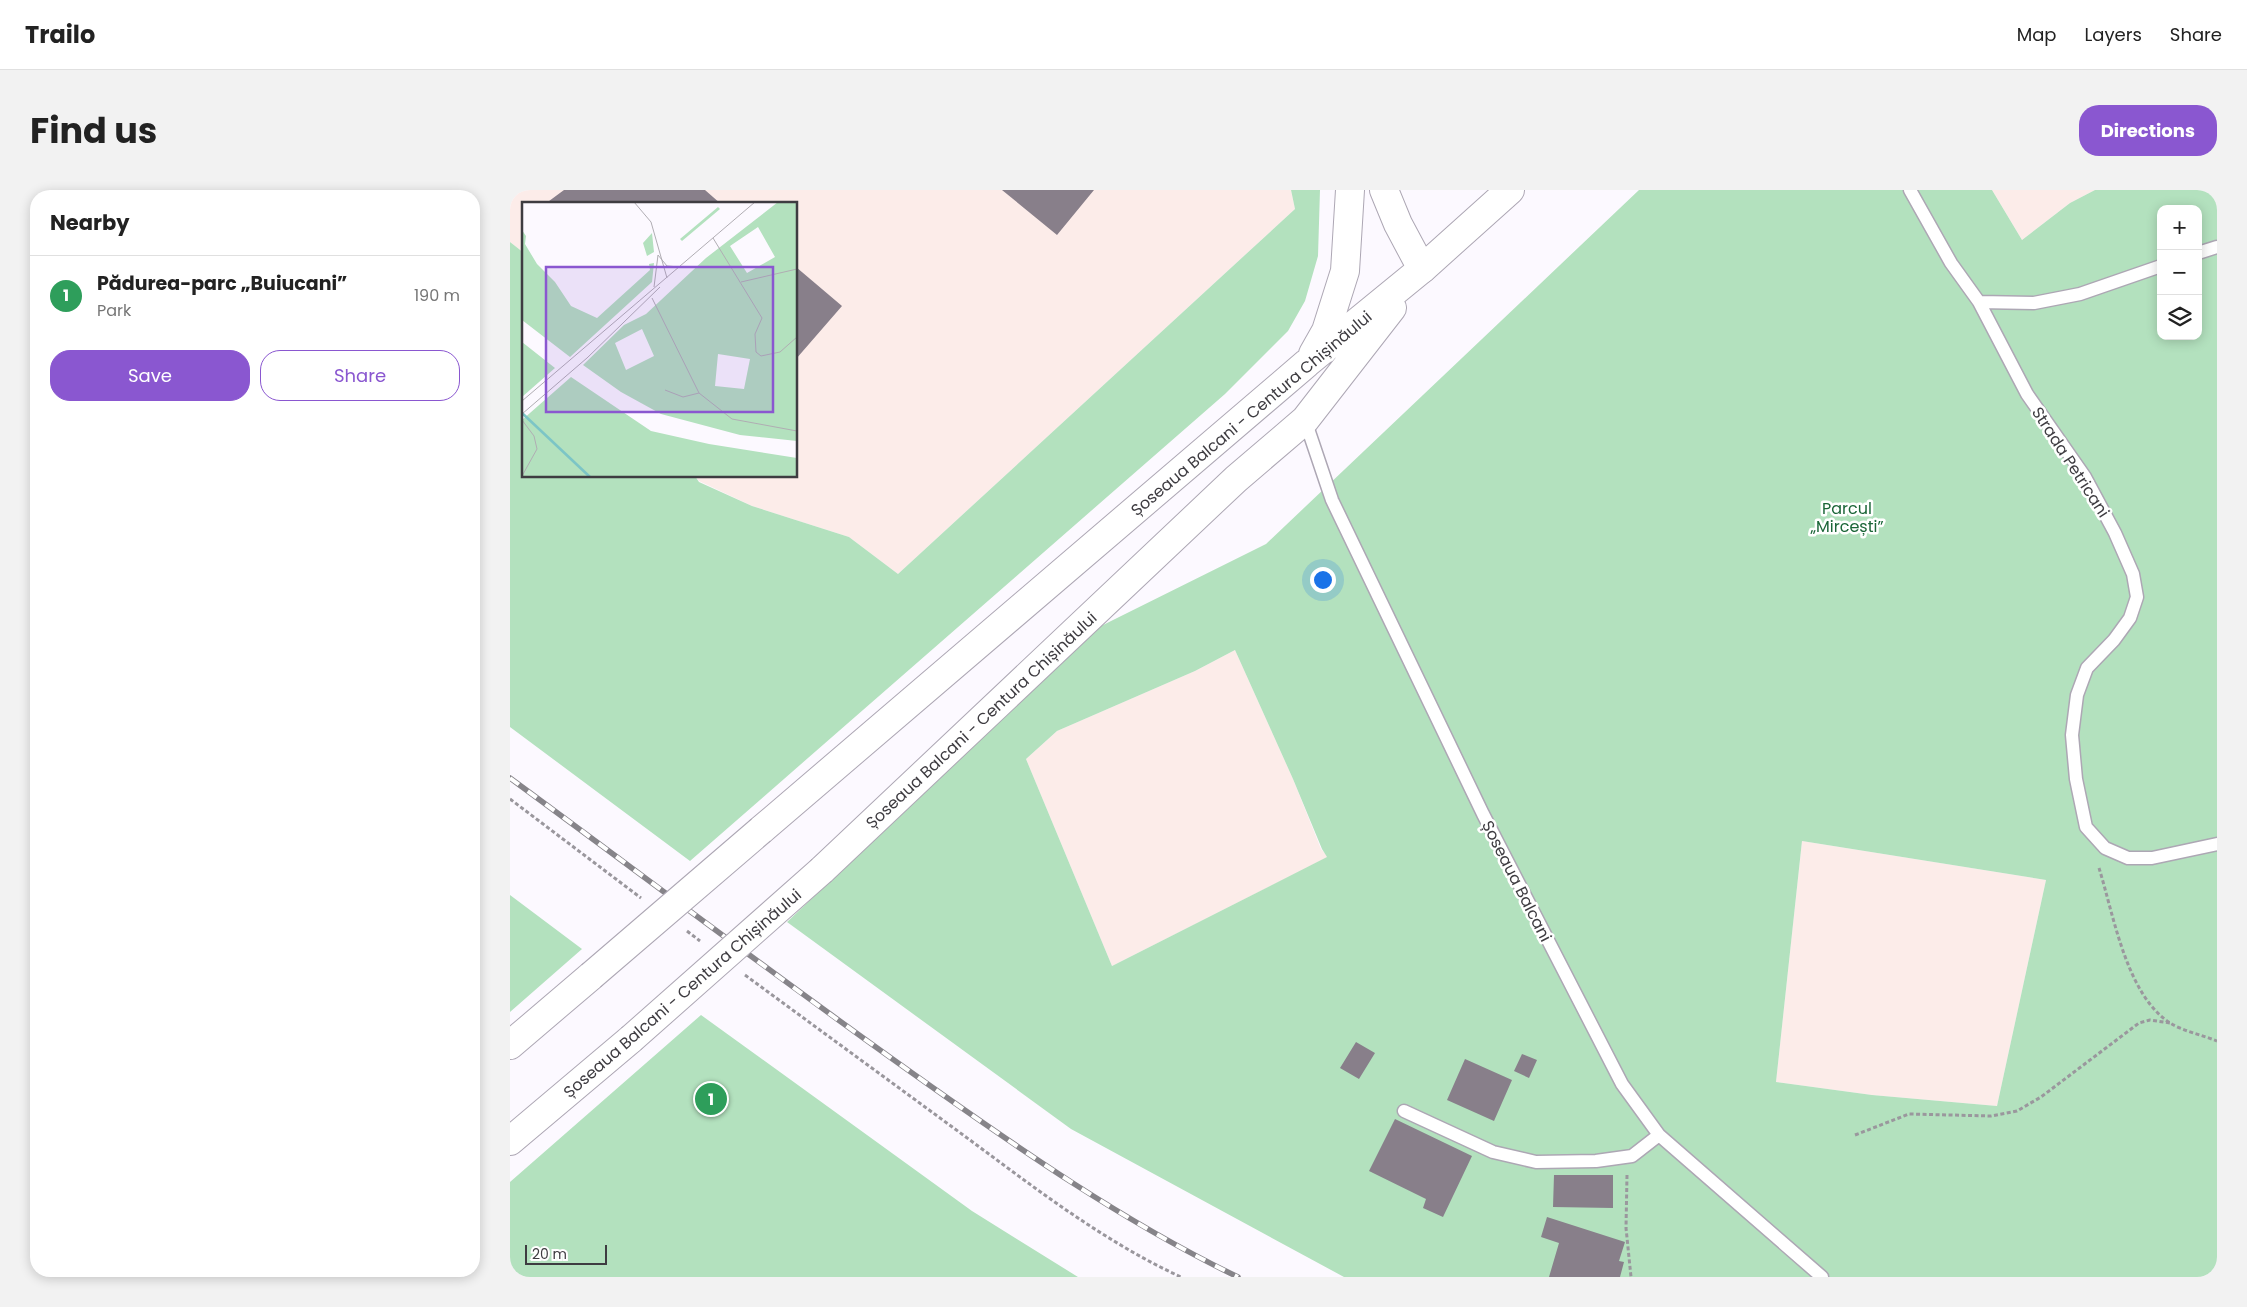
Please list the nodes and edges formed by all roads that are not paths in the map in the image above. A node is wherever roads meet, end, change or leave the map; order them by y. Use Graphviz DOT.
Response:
graph roads {
  1 [pos="1350,190"];
  2 [pos="1384,190"];
  3 [pos="1510,190"];
  4 [pos="1910,190"];
  5 [pos="2217,247"];
  6 [pos="2202,252"];
  7 [pos="2157,267"];
  8 [pos="1422,269"];
  9 [pos="1979,302"];
  10 [pos="1307,364"];
  11 [pos="1305,420"];
  12 [pos="2217,844"];
  13 [pos="510,1045"];
  14 [pos="1404,1110"];
  15 [pos="1659,1135"];
  16 [pos="513,1139"];
  17 [pos="1822,1277"];
  1 -- 10 [label="main road"];
  2 -- 8 [label="main road"];
  3 -- 8 [label="main road, Șoseaua Balcani - Centura Chișinăului"];
  4 -- 9 [label="lane, Strada Petricani"];
  5 -- 6 [label="lane"];
  7 -- 9 [label="lane"];
  8 -- 10 [label="main road, Șoseaua Balcani - Centura Chișinăului"];
  8 -- 11 [label="main road, Șoseaua Balcani - Centura Chișinăului"];
  9 -- 12 [label="lane, Strada Petricani"];
  10 -- 13 [label="main road, Șoseaua Balcani - Centura Chișinăului, bridge"];
  11 -- 15 [label="lane, Șoseaua Balcani"];
  11 -- 16 [label="main road, Șoseaua Balcani - Centura Chișinăului, bridge"];
  14 -- 15 [label="lane"];
  15 -- 17 [label="lane, Șoseaua Balcani"];
}
